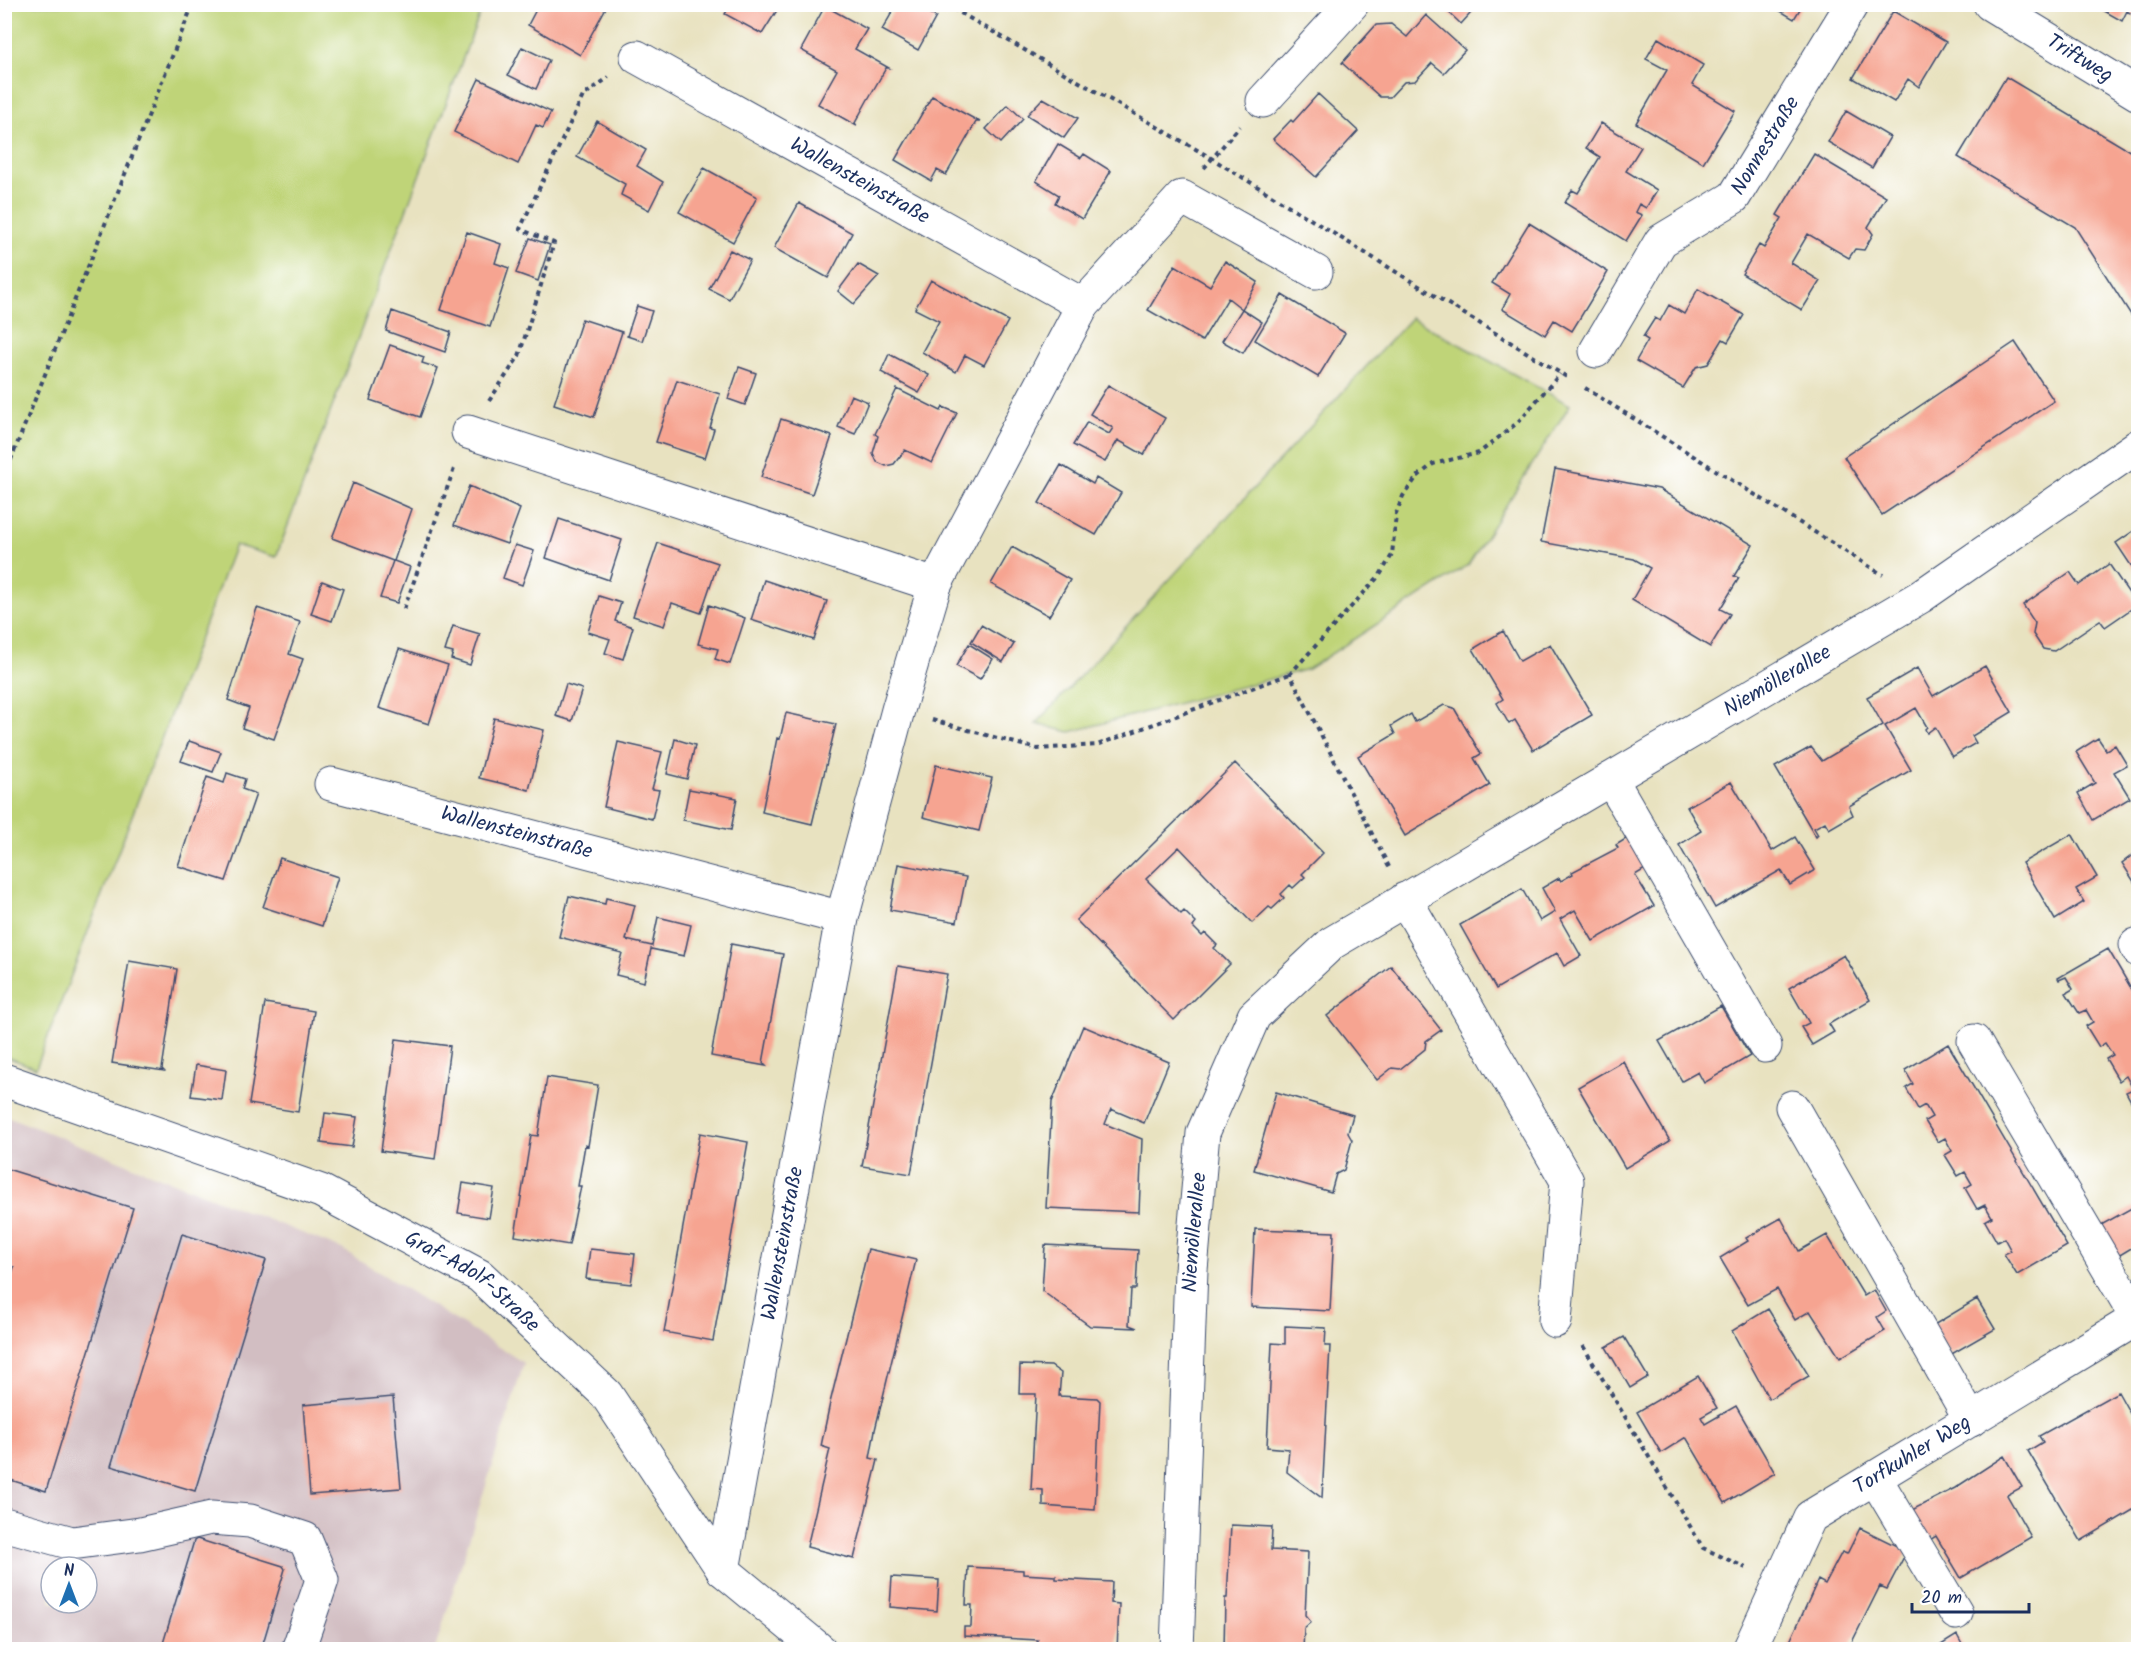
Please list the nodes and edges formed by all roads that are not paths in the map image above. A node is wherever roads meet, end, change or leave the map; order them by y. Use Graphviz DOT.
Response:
graph roads {
  1 [pos="1352,4"];
  2 [pos="1852,4"];
  3 [pos="1989,4"];
  4 [pos="638,57"];
  5 [pos="2139,94"];
  6 [pos="1263,102"];
  7 [pos="1316,272"];
  8 [pos="1083,305"];
  9 [pos="1596,351"];
  10 [pos="468,432"];
  11 [pos="2139,446"];
  12 [pos="935,585"];
  13 [pos="1611,779"];
  14 [pos="331,784"];
  15 [pos="1405,899"];
  16 [pos="842,918"];
  17 [pos="1974,1041"];
  18 [pos="1765,1047"];
  19 [pos="4,1080"];
  20 [pos="1792,1107"];
  21 [pos="2138,1318"];
  22 [pos="1555,1321"];
  23 [pos="1971,1420"];
  24 [pos="1875,1478"];
  25 [pos="4,1524"];
  26 [pos="723,1570"];
  27 [pos="1956,1613"];
  28 [pos="298,1650"];
  29 [pos="820,1650"];
  30 [pos="1177,1650"];
  31 [pos="1749,1650"];
  1 -- 6 [label="street"];
  2 -- 9 [label="street, Nonnestraße"];
  3 -- 5 [label="street, Triftweg"];
  4 -- 8 [label="street, Wallensteinstraße"];
  7 -- 8 [label="street, Wallensteinstraße"];
  8 -- 12 [label="street, Wallensteinstraße"];
  10 -- 12 [label="street"];
  11 -- 13 [label="street, Niemöllerallee"];
  12 -- 16 [label="street, Wallensteinstraße"];
  13 -- 15 [label="street, Niemöllerallee"];
  13 -- 18 [label="street"];
  14 -- 16 [label="street, Wallensteinstraße"];
  15 -- 22 [label="street"];
  15 -- 30 [label="street, Niemöllerallee"];
  16 -- 26 [label="street, Wallensteinstraße"];
  17 -- 21 [label="street"];
  19 -- 26 [label="street, Graf-Adolf-Straße"];
  20 -- 23 [label="street"];
  21 -- 23 [label="street, Torfkuhler Weg"];
  23 -- 24 [label="street, Torfkuhler Weg"];
  24 -- 27 [label="street"];
  24 -- 31 [label="street, Torfkuhler Weg"];
  25 -- 28 [label="street"];
  26 -- 29 [label="street, Graf-Adolf-Straße"];
}
